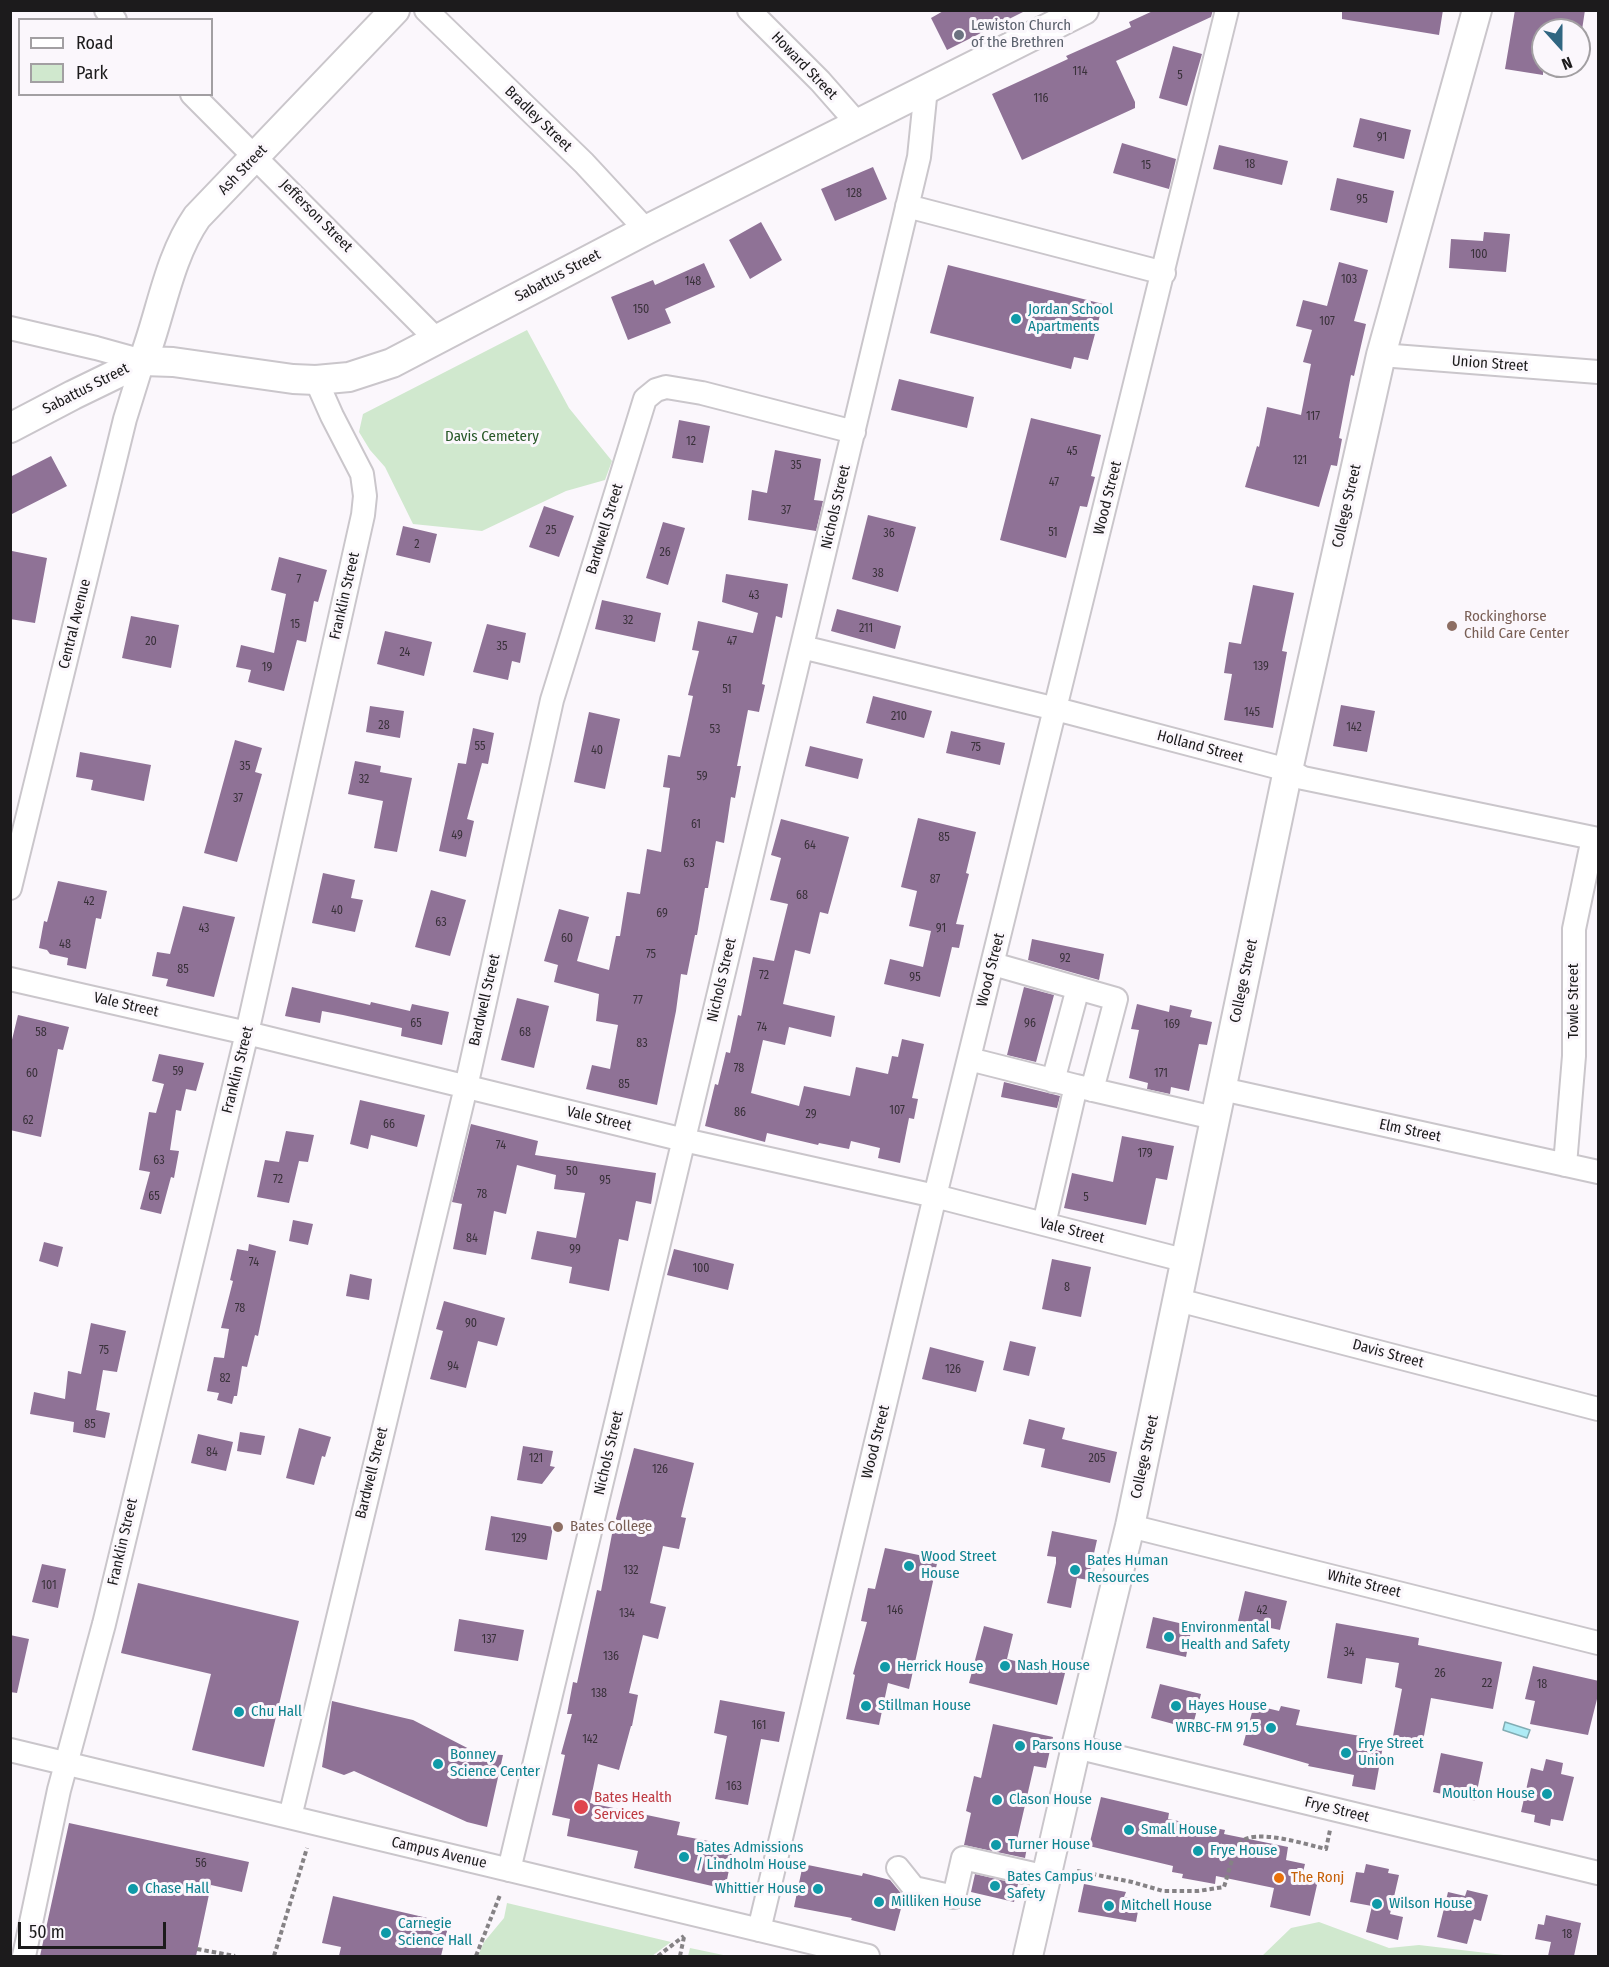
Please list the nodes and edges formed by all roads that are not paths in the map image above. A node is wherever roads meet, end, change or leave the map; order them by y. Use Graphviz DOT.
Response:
graph roads {
  1 [pos="395,10"];
  2 [pos="426,10"];
  3 [pos="749,10"];
  4 [pos="1227,10"];
  5 [pos="1477,10"];
  6 [pos="1077,12"];
  7 [pos="926,88"];
  8 [pos="194,96"];
  9 [pos="857,123"];
  10 [pos="256,157"];
  11 [pos="907,206"];
  12 [pos="646,230"];
  13 [pos="1164,273"];
  14 [pos="10,328"];
  15 [pos="437,340"];
  16 [pos="1381,356"];
  17 [pos="143,361"];
  18 [pos="1599,372"];
  19 [pos="316,380"];
  20 [pos="10,428"];
  21 [pos="854,432"];
  22 [pos="802,647"];
  23 [pos="1056,709"];
  24 [pos="1288,770"];
  25 [pos="1596,839"];
  26 [pos="10,888"];
  27 [pos="993,964"];
  28 [pos="10,979"];
  29 [pos="1078,988"];
  30 [pos="247,1033"];
  31 [pos="969,1059"];
  32 [pos="1053,1081"];
  33 [pos="466,1088"];
  34 [pos="1084,1088"];
  35 [pos="1222,1089"];
  36 [pos="1214,1118"];
  37 [pos="684,1140"];
  38 [pos="1565,1165"];
  39 [pos="1599,1172"];
  40 [pos="935,1196"];
  41 [pos="1044,1224"];
  42 [pos="1187,1261"];
  43 [pos="1178,1300"];
  44 [pos="1599,1409"];
  45 [pos="1130,1526"];
  46 [pos="1599,1643"];
  47 [pos="1076,1747"];
  48 [pos="10,1750"];
  49 [pos="66,1764"];
  50 [pos="290,1817"];
  51 [pos="898,1868"];
  52 [pos="509,1870"];
  53 [pos="1599,1874"];
  54 [pos="1047,1877"];
  55 [pos="759,1930"];
  56 [pos="24,1956"];
  57 [pos="868,1956"];
  58 [pos="1028,1956"];
  1 -- 10 [label="main road, Ash Street"];
  2 -- 12 [label="street, Bradley Street"];
  3 -- 9 [label="street, Howard Street"];
  4 -- 13 [label="street, Wood Street"];
  5 -- 16 [label="main road, College Street"];
  6 -- 7 [label="main road, Sabattus Street"];
  7 -- 9 [label="main road, Sabattus Street"];
  7 -- 11 [label="street, Nichols Street"];
  8 -- 10 [label="street, Jefferson Street"];
  9 -- 12 [label="main road, Sabattus Street"];
  10 -- 15 [label="street, Jefferson Street"];
  10 -- 17 [label="main road, Ash Street"];
  11 -- 13 [label="street"];
  11 -- 21 [label="street, Nichols Street"];
  12 -- 15 [label="main road, Sabattus Street"];
  13 -- 23 [label="street, Wood Street"];
  14 -- 17 [label="street"];
  15 -- 19 [label="main road, Sabattus Street"];
  16 -- 18 [label="street, Union Street"];
  16 -- 24 [label="main road, College Street"];
  17 -- 19 [label="main road, Sabattus Street"];
  17 -- 20 [label="main road, Sabattus Street"];
  17 -- 26 [label="street, Central Avenue"];
  19 -- 30 [label="street, Franklin Street"];
  21 -- 22 [label="street, Nichols Street"];
  21 -- 33 [label="street, Bardwell Street"];
  22 -- 23 [label="street, Holland Street"];
  22 -- 37 [label="street, Nichols Street"];
  23 -- 24 [label="street, Holland Street"];
  23 -- 27 [label="street, Wood Street"];
  24 -- 25 [label="street, Holland Street"];
  24 -- 35 [label="main road, College Street"];
  25 -- 38 [label="street, Towle Street"];
  27 -- 29 [label="street"];
  27 -- 31 [label="street, Wood Street"];
  28 -- 30 [label="street, Vale Street"];
  29 -- 32 [label="street"];
  29 -- 34 [label="street"];
  30 -- 33 [label="street, Vale Street"];
  30 -- 49 [label="street, Franklin Street"];
  31 -- 32 [label="street"];
  31 -- 40 [label="street, Wood Street"];
  32 -- 34 [label="street"];
  33 -- 37 [label="street, Vale Street"];
  33 -- 50 [label="street, Bardwell Street"];
  34 -- 36 [label="street"];
  34 -- 41 [label="street"];
  35 -- 36 [label="main road, College Street"];
  35 -- 38 [label="street, Elm Street"];
  36 -- 42 [label="main road, College Street"];
  37 -- 40 [label="street, Vale Street"];
  37 -- 52 [label="street, Nichols Street"];
  38 -- 39 [label="street, Elm Street"];
  40 -- 41 [label="street, Vale Street"];
  40 -- 55 [label="street, Wood Street"];
  41 -- 42 [label="street, Vale Street"];
  42 -- 43 [label="main road, College Street"];
  43 -- 44 [label="street, Davis Street"];
  43 -- 45 [label="main road, College Street"];
  45 -- 46 [label="street, White Street"];
  45 -- 47 [label="main road, College Street"];
  47 -- 53 [label="street, Frye Street"];
  47 -- 54 [label="main road, College Street"];
  48 -- 49 [label="street, Campus Avenue"];
  49 -- 50 [label="street, Campus Avenue"];
  49 -- 56 [label="street, Franklin Street"];
  50 -- 52 [label="street, Campus Avenue"];
  51 -- 54 [label="street"];
  52 -- 55 [label="street, Campus Avenue"];
  54 -- 58 [label="main road, College Street"];
  55 -- 57 [label="street, Campus Avenue"];
}
